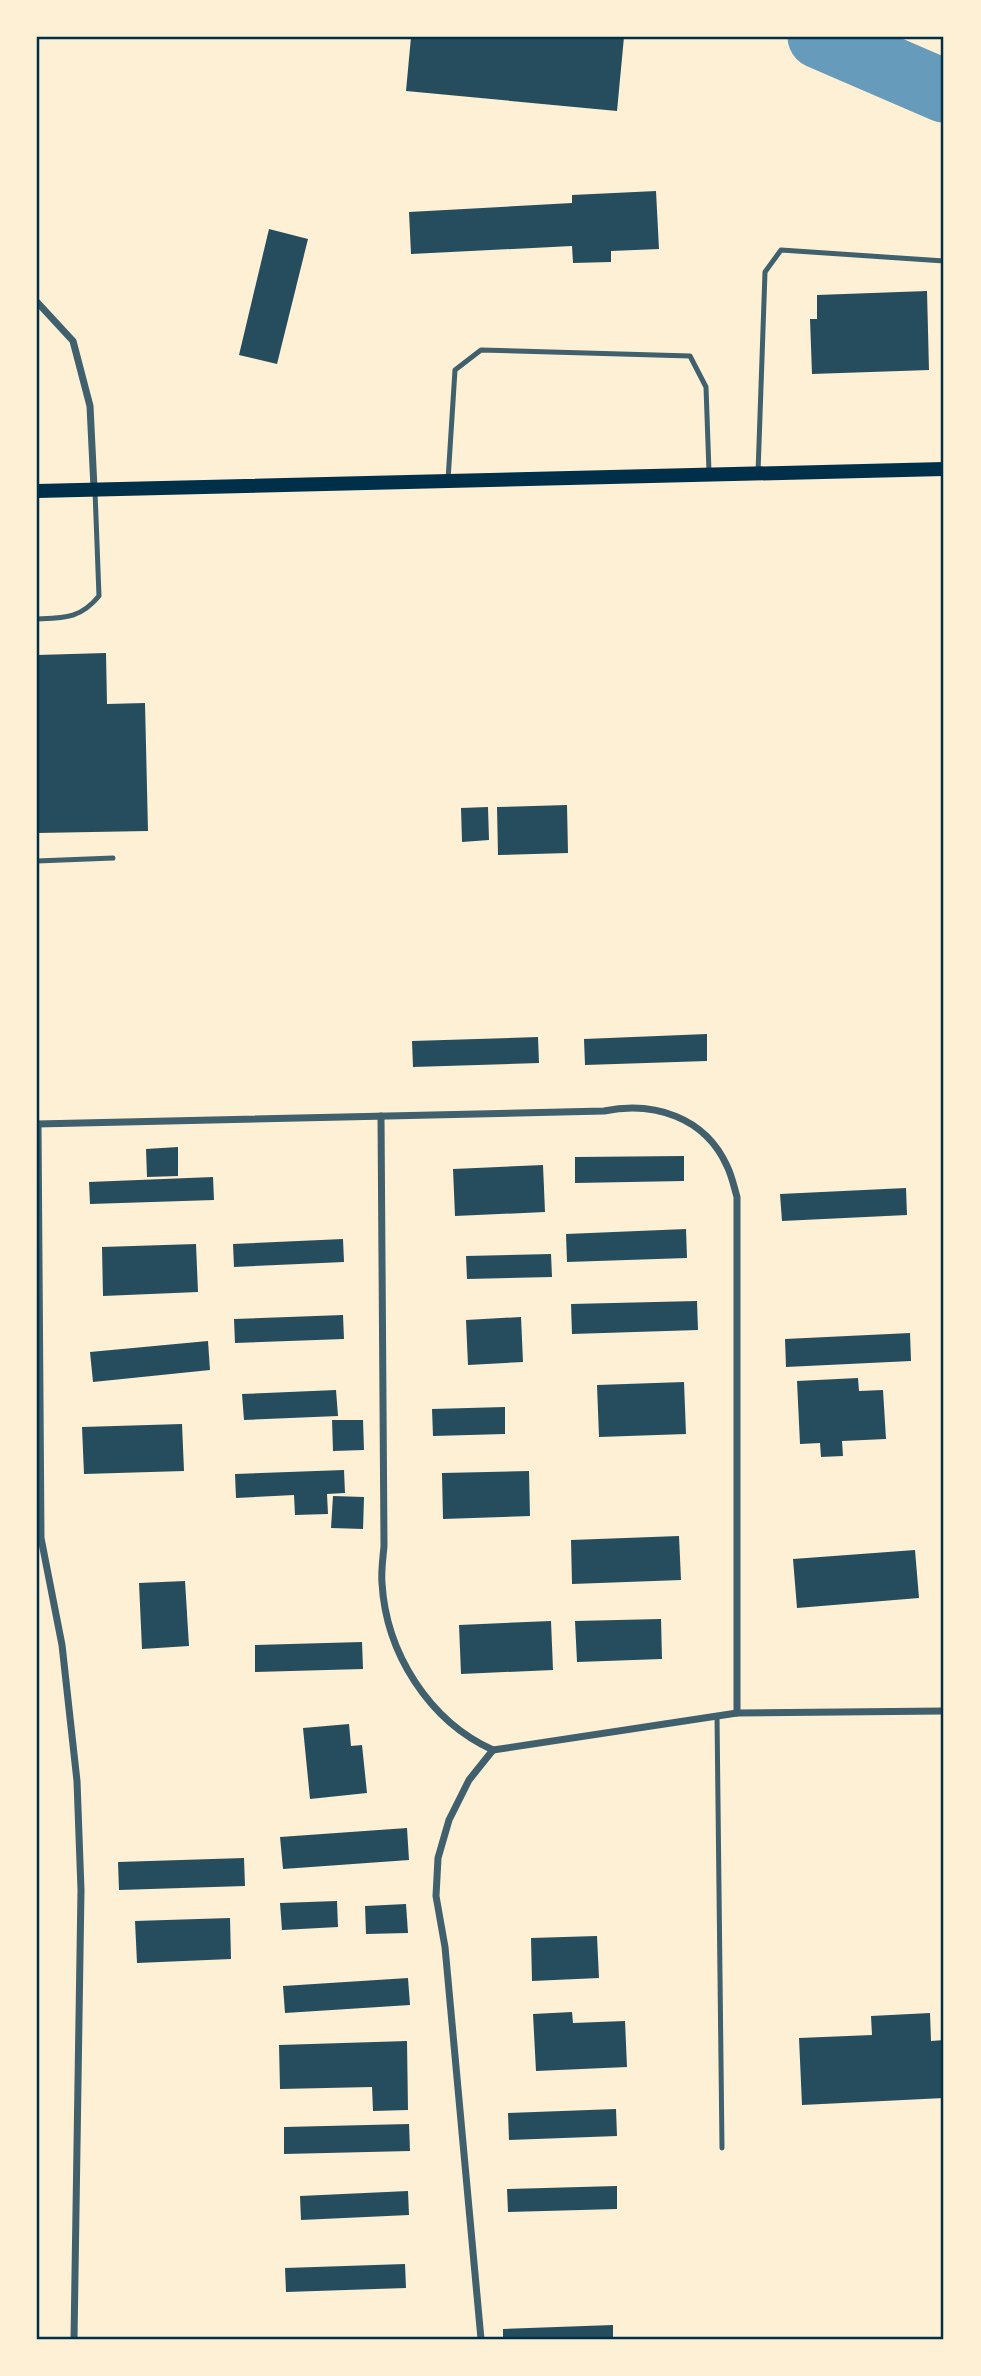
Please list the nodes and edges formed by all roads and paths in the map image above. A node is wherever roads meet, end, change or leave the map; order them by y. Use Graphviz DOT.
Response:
graph roads {
  1 [pos="944,261"];
  2 [pos="37,302"];
  3 [pos="944,469"];
  4 [pos="709,474"];
  5 [pos="758,474"];
  6 [pos="448,481"];
  7 [pos="94,488"];
  8 [pos="37,491"];
  9 [pos="37,619"];
  10 [pos="113,858"];
  11 [pos="37,862"];
  12 [pos="381,1116"];
  13 [pos="37,1124"];
  14 [pos="944,1711"];
  15 [pos="737,1713"];
  16 [pos="717,1716"];
  17 [pos="493,1750"];
  18 [pos="722,2148"];
  19 [pos="74,2339"];
  20 [pos="481,2339"];
  1 -- 5 [label="lane"];
  2 -- 7 [label="street"];
  3 -- 5 [label="main road"];
  4 -- 5 [label="main road"];
  4 -- 6 [label="main road"];
  4 -- 6 [label="lane"];
  6 -- 7 [label="main road"];
  7 -- 8 [label="main road"];
  7 -- 9 [label="lane"];
  10 -- 11 [label="lane"];
  12 -- 13 [label="street"];
  12 -- 15 [label="street"];
  12 -- 17 [label="street"];
  13 -- 19 [label="street"];
  14 -- 15 [label="street"];
  15 -- 16 [label="street"];
  16 -- 17 [label="street"];
  16 -- 18 [label="lane"];
  17 -- 20 [label="street"];
}
